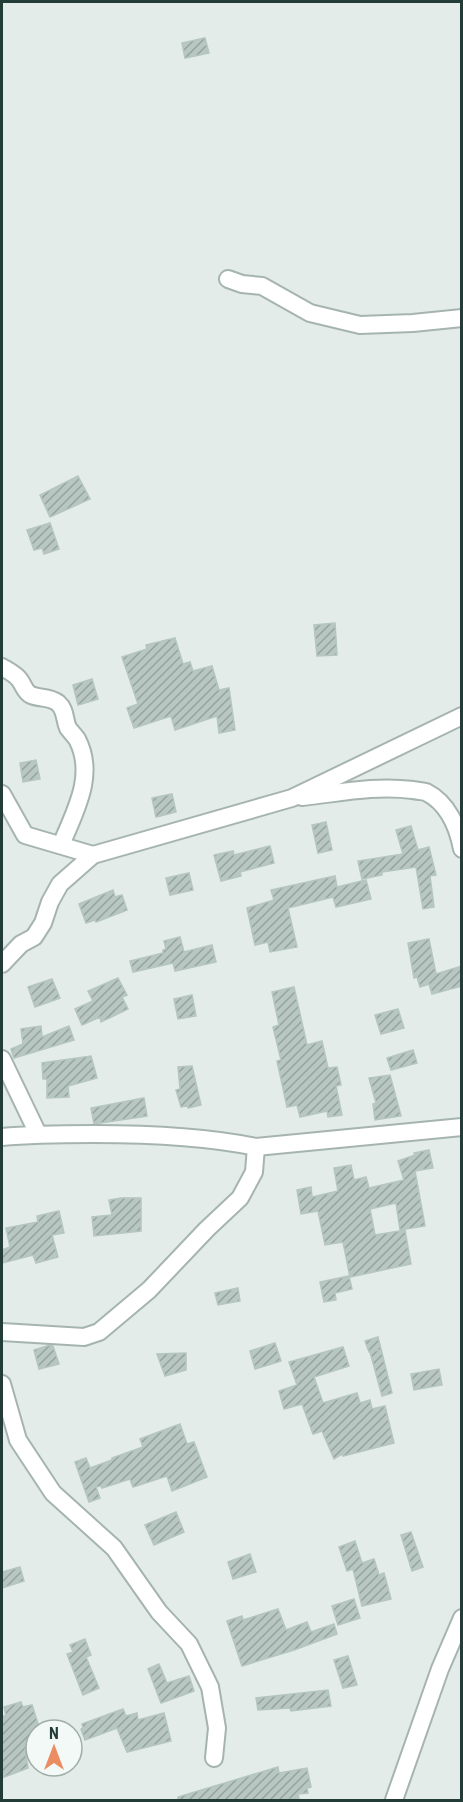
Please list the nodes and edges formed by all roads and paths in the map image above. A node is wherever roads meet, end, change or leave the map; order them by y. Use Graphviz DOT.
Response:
graph roads {
  1 [pos="228,279"];
  2 [pos="462,318"];
  3 [pos="2,667"];
  4 [pos="462,716"];
  5 [pos="2,794"];
  6 [pos="292,798"];
  7 [pos="61,845"];
  8 [pos="462,849"];
  9 [pos="93,855"];
  10 [pos="2,964"];
  11 [pos="2,1059"];
  12 [pos="462,1127"];
  13 [pos="38,1134"];
  14 [pos="2,1137"];
  15 [pos="256,1147"];
  16 [pos="2,1332"];
  17 [pos="2,1383"];
  18 [pos="462,1618"];
  19 [pos="214,1758"];
  20 [pos="394,1800"];
  1 -- 2 [label="street"];
  3 -- 7 [label="street"];
  4 -- 6 [label="street"];
  5 -- 7 [label="street"];
  6 -- 8 [label="street"];
  6 -- 9 [label="street"];
  7 -- 9 [label="street"];
  9 -- 10 [label="street"];
  11 -- 13 [label="street"];
  12 -- 15 [label="street"];
  13 -- 14 [label="street"];
  13 -- 15 [label="street"];
  15 -- 16 [label="street"];
  17 -- 19 [label="street"];
  18 -- 20 [label="street"];
}
